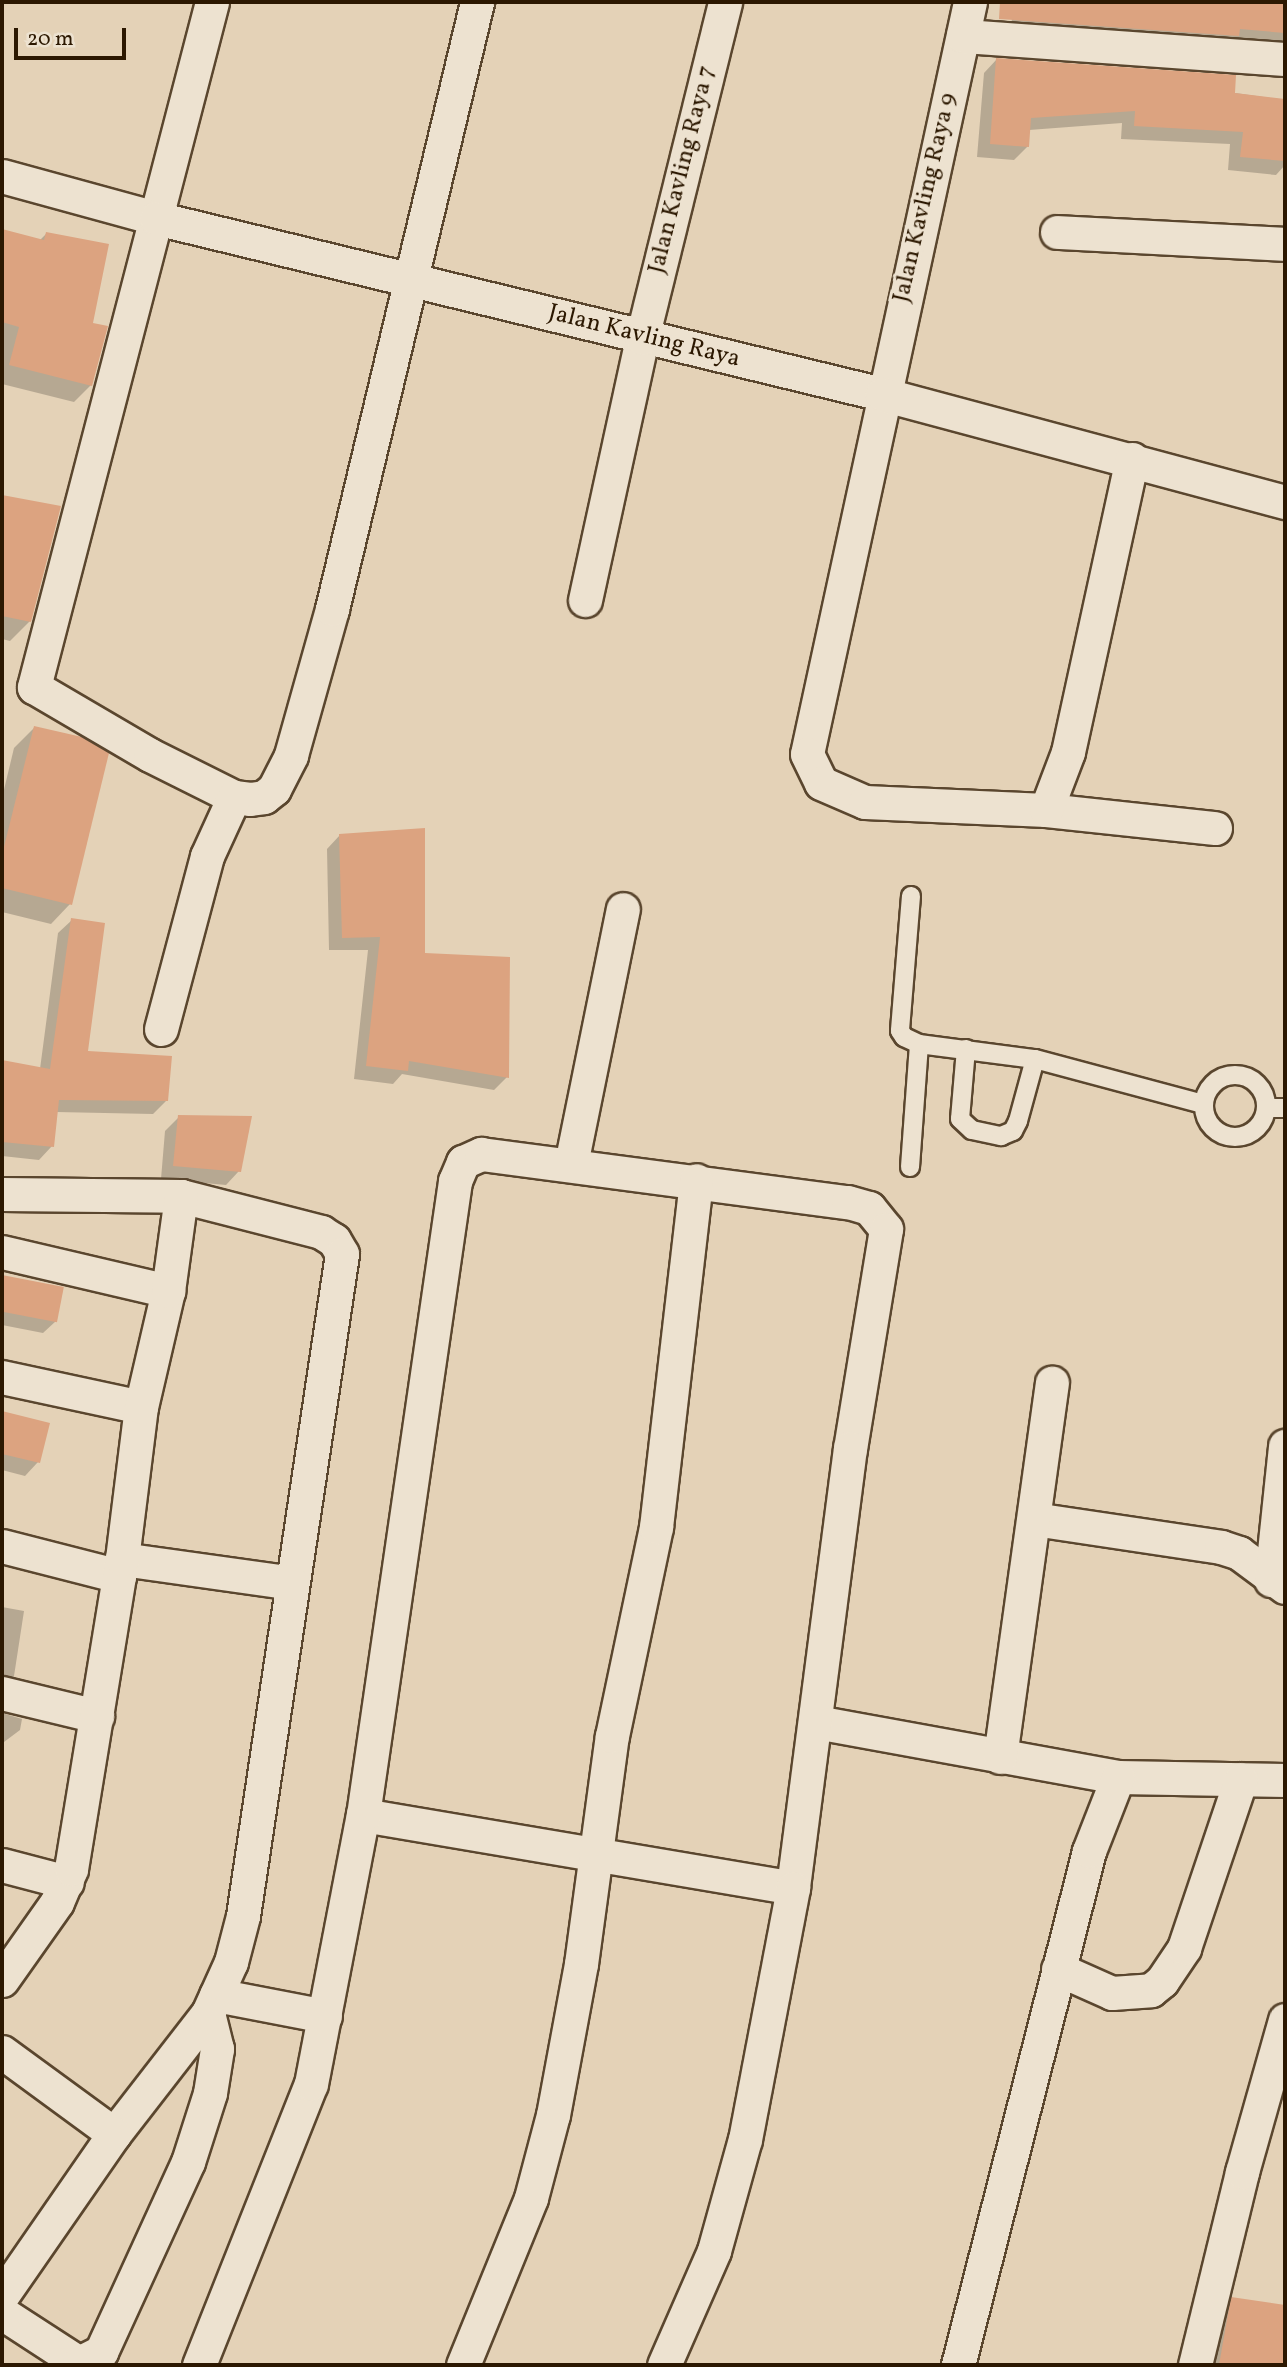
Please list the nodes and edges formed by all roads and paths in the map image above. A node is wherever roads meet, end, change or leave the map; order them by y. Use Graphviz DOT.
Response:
graph roads {
  1 [pos="212,2"];
  2 [pos="477,2"];
  3 [pos="724,2"];
  4 [pos="970,2"];
  5 [pos="963,36"];
  6 [pos="1285,59"];
  7 [pos="2,176"];
  8 [pos="156,218"];
  9 [pos="1057,232"];
  10 [pos="1285,244"];
  11 [pos="410,277"];
  12 [pos="642,338"];
  13 [pos="881,394"];
  14 [pos="1132,459"];
  15 [pos="1285,502"];
  16 [pos="584,600"];
  17 [pos="234,797"];
  18 [pos="1046,810"];
  19 [pos="1215,828"];
  20 [pos="911,895"];
  21 [pos="623,909"];
  22 [pos="161,1029"];
  23 [pos="919,1044"];
  24 [pos="966,1049"];
  25 [pos="1035,1059"];
  26 [pos="1203,1104"];
  27 [pos="1276,1108"];
  28 [pos="571,1164"];
  29 [pos="910,1167"];
  30 [pos="696,1180"];
  31 [pos="2,1194"];
  32 [pos="181,1196"];
  33 [pos="2,1252"];
  34 [pos="168,1290"];
  35 [pos="2,1377"];
  36 [pos="1052,1383"];
  37 [pos="141,1407"];
  38 [pos="1285,1446"];
  39 [pos="1034,1519"];
  40 [pos="2,1546"];
  41 [pos="120,1568"];
  42 [pos="292,1583"];
  43 [pos="1278,1583"];
  44 [pos="2,1693"];
  45 [pos="97,1716"];
  46 [pos="816,1722"];
  47 [pos="1000,1757"];
  48 [pos="1118,1777"];
  49 [pos="1241,1779"];
  50 [pos="1285,1780"];
  51 [pos="363,1815"];
  52 [pos="593,1854"];
  53 [pos="2,1865"];
  54 [pos="67,1882"];
  55 [pos="793,1888"];
  56 [pos="1058,1969"];
  57 [pos="2,1980"];
  58 [pos="212,2004"];
  59 [pos="325,2016"];
  60 [pos="1285,2020"];
  61 [pos="2,2052"];
  62 [pos="114,2134"];
  63 [pos="2,2296"];
  64 [pos="2,2314"];
  65 [pos="200,2365"];
  66 [pos="463,2365"];
  67 [pos="664,2365"];
  68 [pos="958,2365"];
  69 [pos="1195,2365"];
  1 -- 8 [label="street"];
  2 -- 11 [label="street"];
  3 -- 12 [label="street, Jalan Kavling Raya 7"];
  4 -- 5 [label="street, Jalan Kavling Raya 9"];
  5 -- 6 [label="street"];
  5 -- 13 [label="street, Jalan Kavling Raya 9"];
  7 -- 8 [label="street, Jalan Kavling Raya"];
  8 -- 11 [label="street, Jalan Kavling Raya"];
  8 -- 17 [label="street"];
  9 -- 10 [label="street"];
  11 -- 12 [label="street, Jalan Kavling Raya"];
  11 -- 17 [label="street"];
  12 -- 13 [label="street, Jalan Kavling Raya"];
  12 -- 16 [label="street, Jalan Kavling Raya 7"];
  13 -- 14 [label="street, Jalan Kavling Raya"];
  13 -- 18 [label="street, Jalan Kavling Raya 9"];
  14 -- 15 [label="street, Jalan Kavling Raya"];
  14 -- 18 [label="street"];
  17 -- 22 [label="street"];
  18 -- 19 [label="street, Jalan Kavling Raya 9"];
  20 -- 23 [label="lane"];
  21 -- 28 [label="street"];
  23 -- 24 [label="lane"];
  23 -- 29 [label="lane"];
  24 -- 25 [label="lane"];
  24 -- 25 [label="lane"];
  25 -- 26 [label="lane"];
  26 -- 27 [label="lane"];
  26 -- 27 [label="lane"];
  28 -- 30 [label="street"];
  28 -- 51 [label="street"];
  30 -- 46 [label="street"];
  30 -- 52 [label="street"];
  31 -- 32 [label="street"];
  32 -- 34 [label="street"];
  32 -- 42 [label="street"];
  33 -- 34 [label="street"];
  34 -- 37 [label="street"];
  35 -- 37 [label="street"];
  36 -- 39 [label="street"];
  37 -- 41 [label="street"];
  38 -- 43 [label="street"];
  39 -- 43 [label="street"];
  39 -- 47 [label="street"];
  40 -- 41 [label="street"];
  41 -- 42 [label="street"];
  41 -- 45 [label="street"];
  42 -- 58 [label="street"];
  44 -- 45 [label="street"];
  45 -- 54 [label="street"];
  46 -- 47 [label="street"];
  46 -- 55 [label="street"];
  47 -- 48 [label="street"];
  48 -- 49 [label="street"];
  48 -- 56 [label="street"];
  49 -- 50 [label="street"];
  49 -- 56 [label="street"];
  51 -- 52 [label="street"];
  51 -- 59 [label="street"];
  52 -- 55 [label="street"];
  52 -- 66 [label="street"];
  53 -- 54 [label="street"];
  54 -- 57 [label="street"];
  55 -- 67 [label="street"];
  56 -- 68 [label="street"];
  58 -- 59 [label="street"];
  58 -- 62 [label="street"];
  58 -- 64 [label="street"];
  59 -- 65 [label="street"];
  60 -- 69 [label="street"];
  61 -- 62 [label="street"];
  62 -- 63 [label="street"];
}
